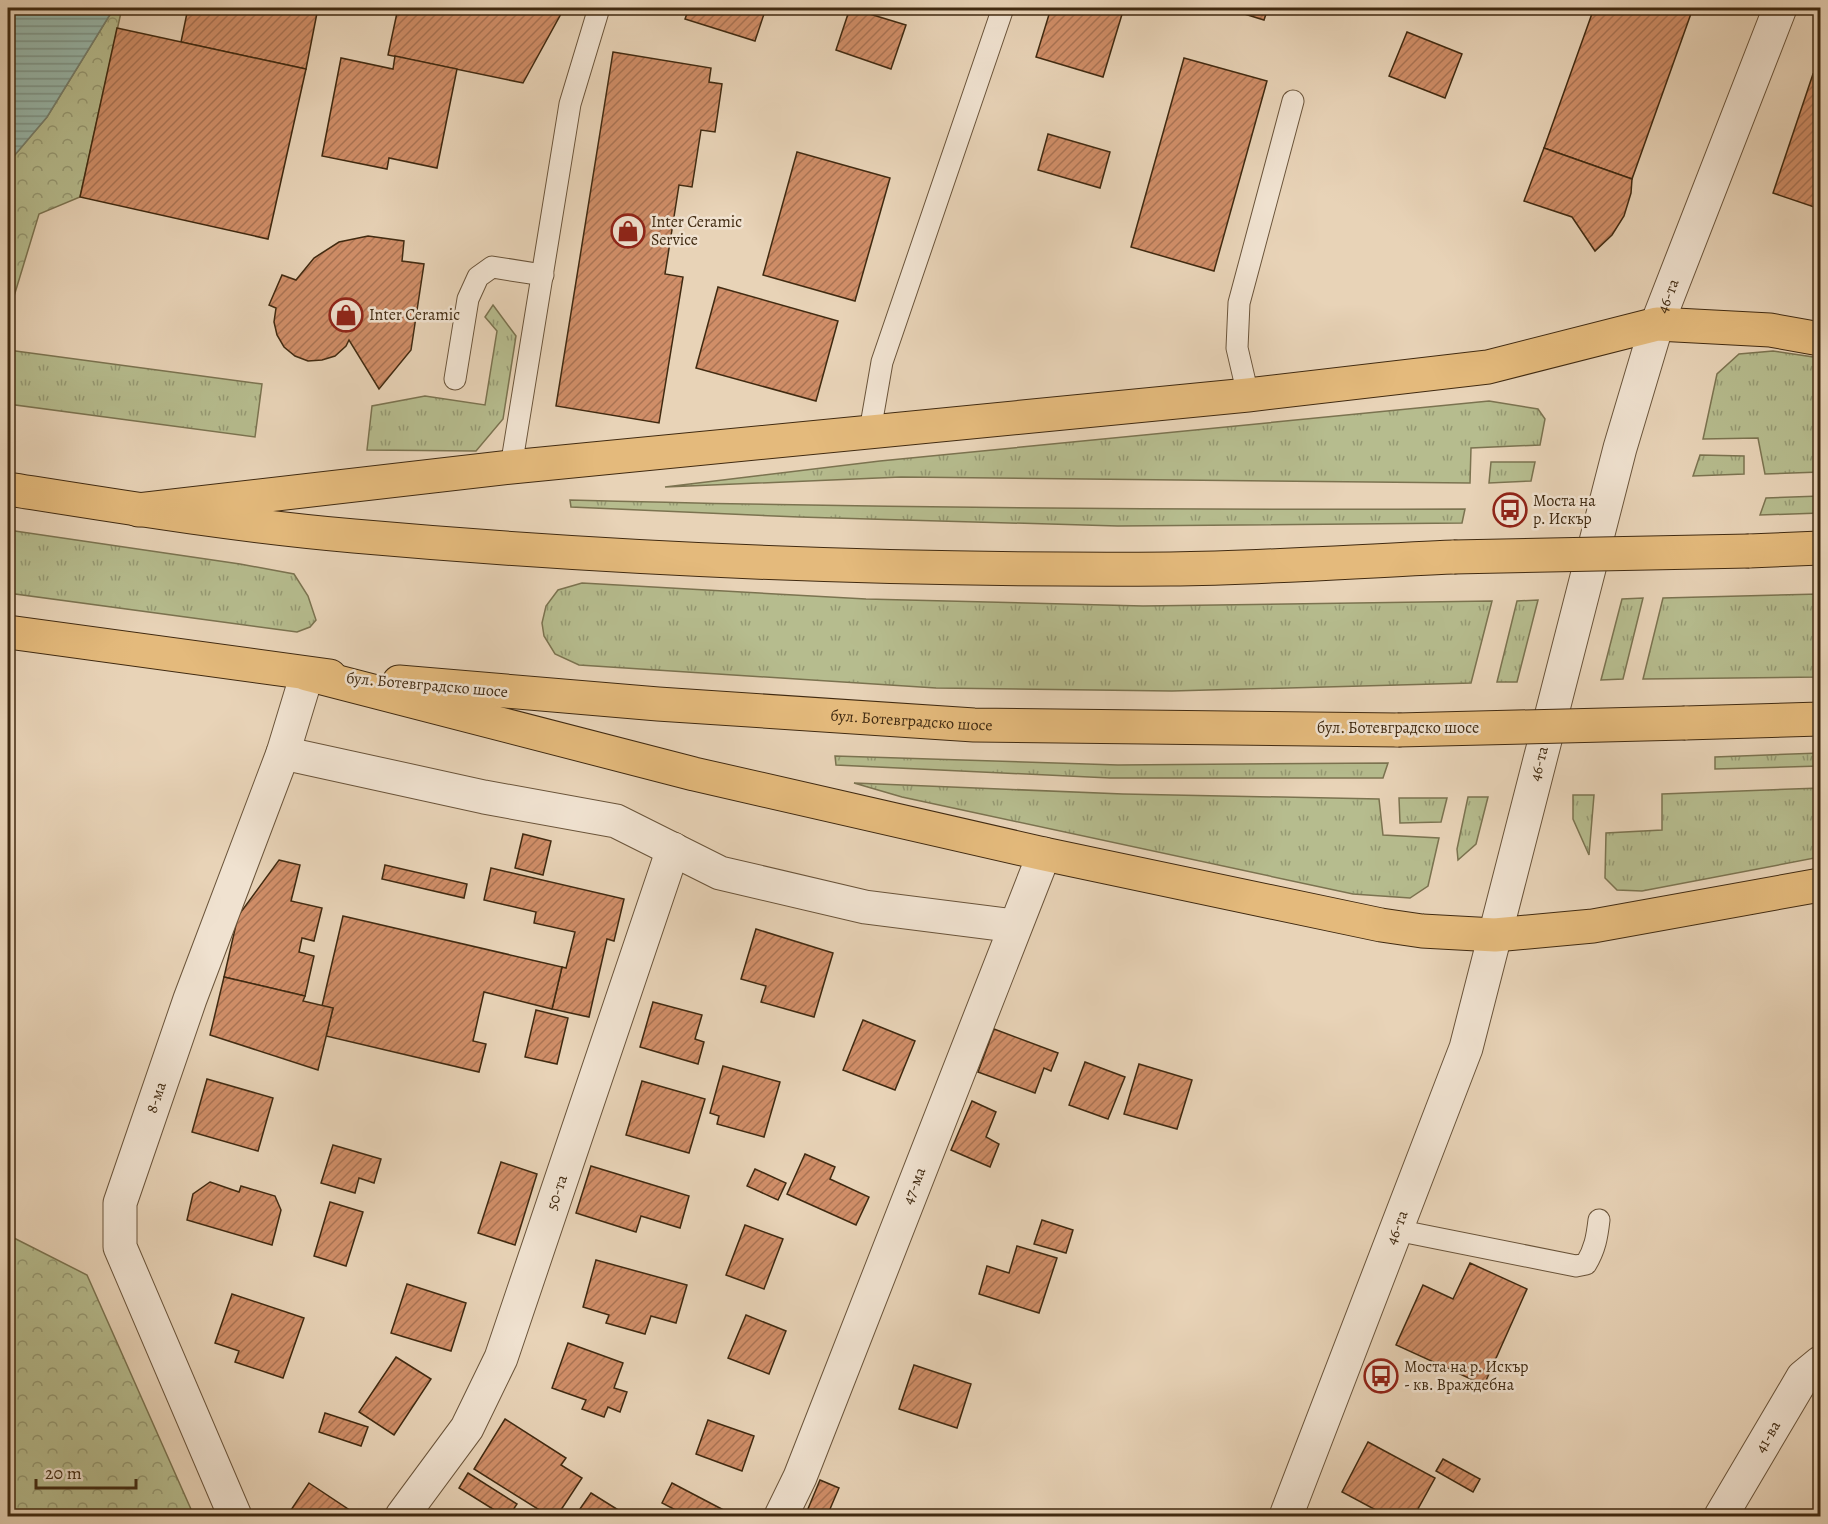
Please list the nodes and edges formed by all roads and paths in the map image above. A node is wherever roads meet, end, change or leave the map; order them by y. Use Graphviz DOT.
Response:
graph roads {
  1 [pos="599,8"];
  2 [pos="1003,8"];
  3 [pos="1780,8"];
  4 [pos="1293,101"];
  5 [pos="543,275"];
  6 [pos="1657,324"];
  7 [pos="1821,339"];
  8 [pos="455,379"];
  9 [pos="1248,395"];
  10 [pos="870,431"];
  11 [pos="511,467"];
  12 [pos="8,489"];
  13 [pos="138,510"];
  14 [pos="1821,548"];
  15 [pos="8,632"];
  16 [pos="307,674"];
  17 [pos="1821,719"];
  18 [pos="283,753"];
  19 [pos="673,849"];
  20 [pos="1044,854"];
  21 [pos="1821,885"];
  22 [pos="1015,926"];
  23 [pos="1495,935"];
  24 [pos="1599,1220"];
  25 [pos="1396,1230"];
  26 [pos="1821,1363"];
  27 [pos="235,1516"];
  28 [pos="402,1516"];
  29 [pos="781,1516"];
  30 [pos="1286,1516"];
  31 [pos="1721,1516"];
  1 -- 5 [label="lane"];
  2 -- 10 [label="lane"];
  3 -- 6 [label="street, 46-та"];
  4 -- 9 [label="lane"];
  5 -- 8 [label="lane"];
  5 -- 11 [label="lane"];
  6 -- 7 [label="main road"];
  6 -- 9 [label="main road"];
  6 -- 23 [label="street, 46-та"];
  9 -- 10 [label="main road"];
  10 -- 11 [label="main road"];
  11 -- 13 [label="main road"];
  12 -- 13 [label="main road"];
  13 -- 14 [label="main road, bridge"];
  15 -- 16 [label="main road, бул. Ботевградско шосе"];
  16 -- 17 [label="main road, бул. Ботевградско шосе, bridge"];
  16 -- 18 [label="street, 8-ма"];
  16 -- 20 [label="main road"];
  18 -- 19 [label="street"];
  18 -- 27 [label="street, 8-ма"];
  19 -- 22 [label="street"];
  19 -- 28 [label="street, 50-та"];
  20 -- 22 [label="street, 47-ма"];
  20 -- 23 [label="main road"];
  21 -- 23 [label="main road"];
  22 -- 29 [label="street, 47-ма"];
  23 -- 25 [label="street, 46-та"];
  24 -- 25 [label="lane"];
  25 -- 30 [label="street, 46-та"];
  26 -- 31 [label="street, 41-ва"];
}
